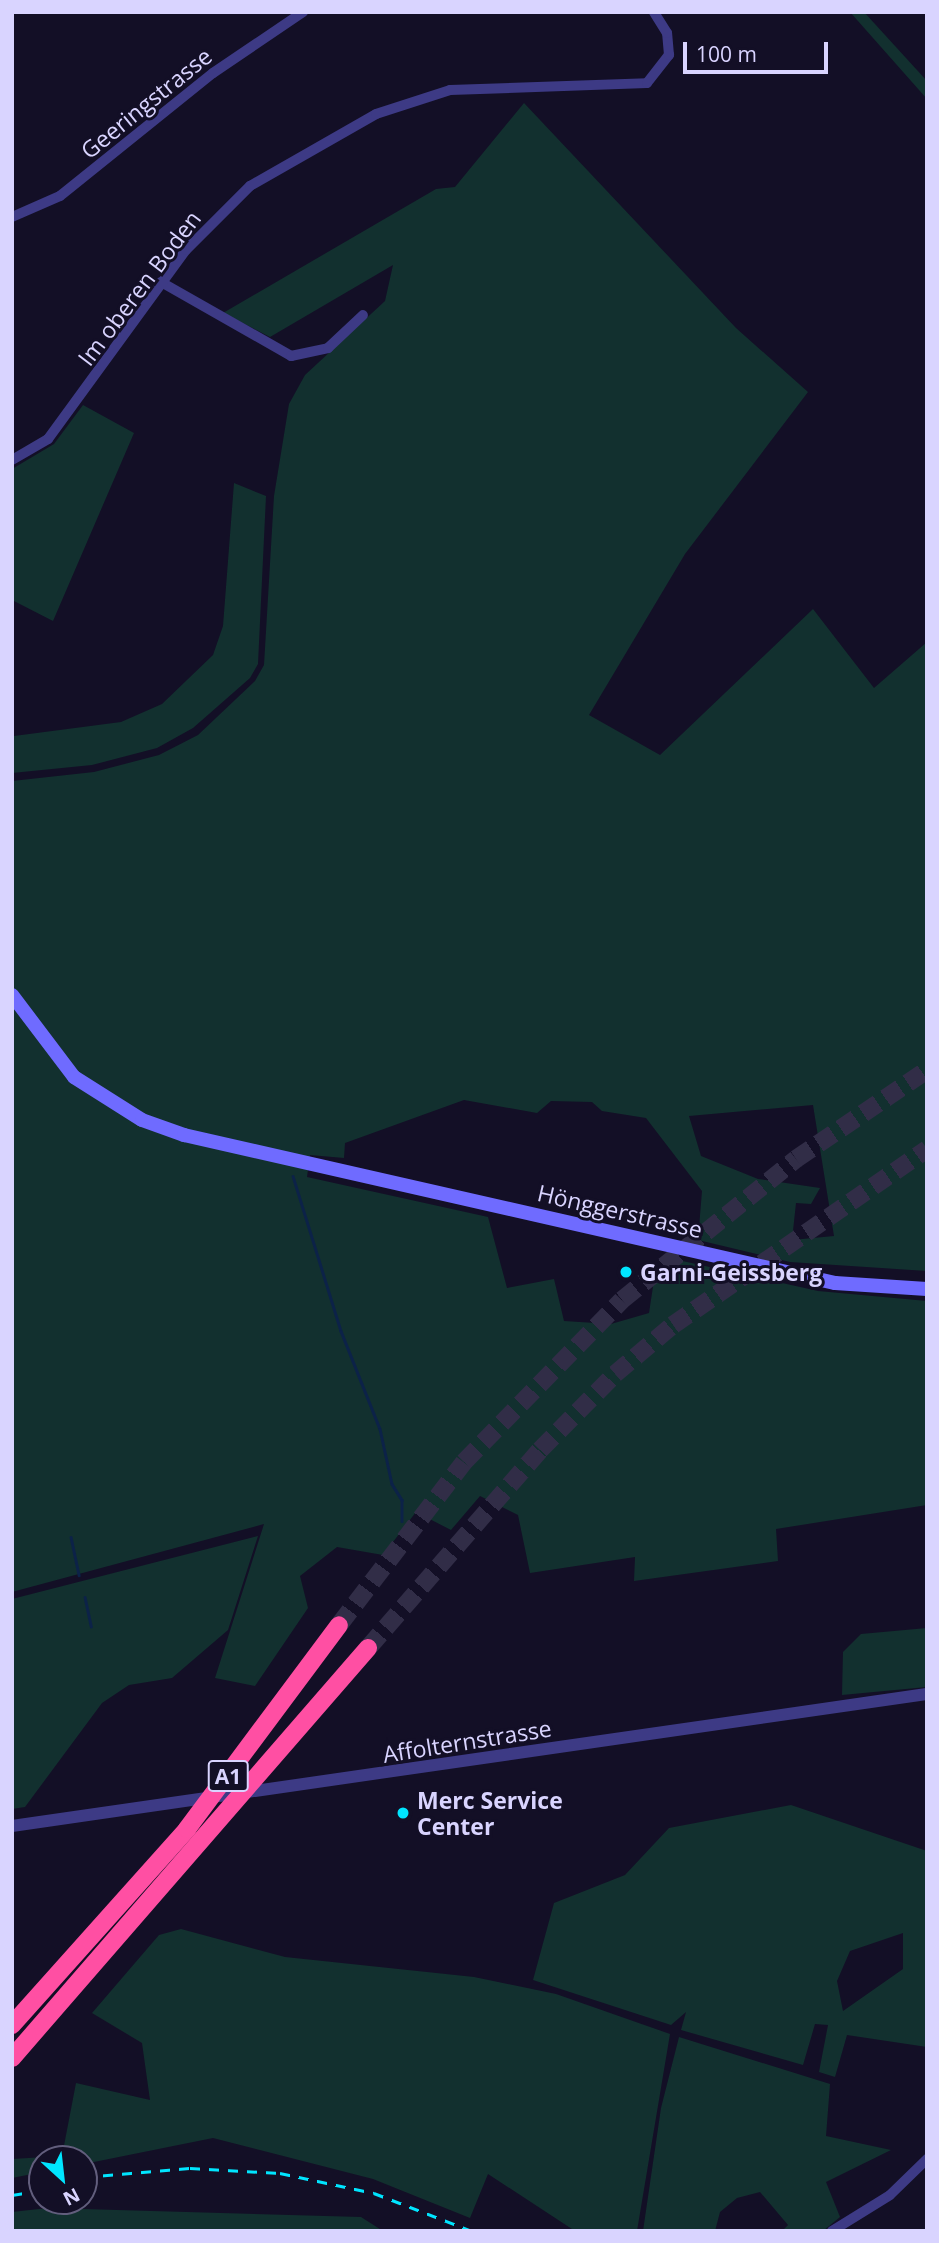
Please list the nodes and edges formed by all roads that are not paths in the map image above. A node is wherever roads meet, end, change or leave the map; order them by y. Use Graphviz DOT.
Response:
graph roads {
  1 [pos="303,12"];
  2 [pos="654,12"];
  3 [pos="12,217"];
  4 [pos="161,282"];
  5 [pos="363,315"];
  6 [pos="12,460"];
  7 [pos="12,995"];
  8 [pos="927,1289"];
  9 [pos="339,1625"];
  10 [pos="368,1648"];
  11 [pos="927,1694"];
  12 [pos="12,1826"];
  13 [pos="108,1919"];
  14 [pos="12,2009"];
  15 [pos="49,2018"];
  16 [pos="12,2025"];
  17 [pos="12,2058"];
  18 [pos="12,2074"];
  19 [pos="927,2159"];
  20 [pos="832,2231"];
  1 -- 3 [label="street, Geeringstrasse"];
  2 -- 4 [label="street, Im oberen Boden"];
  4 -- 5 [label="street"];
  4 -- 6 [label="street, Im oberen Boden"];
  7 -- 8 [label="main road, Hönggerstrasse"];
  9 -- 13 [label="highway, A1"];
  10 -- 15 [label="highway, A1"];
  11 -- 12 [label="street, Affolternstrasse"];
  13 -- 14 [label="highway"];
  13 -- 16 [label="highway, A1"];
  15 -- 17 [label="highway, A1"];
  15 -- 18 [label="highway"];
  19 -- 20 [label="street"];
}
